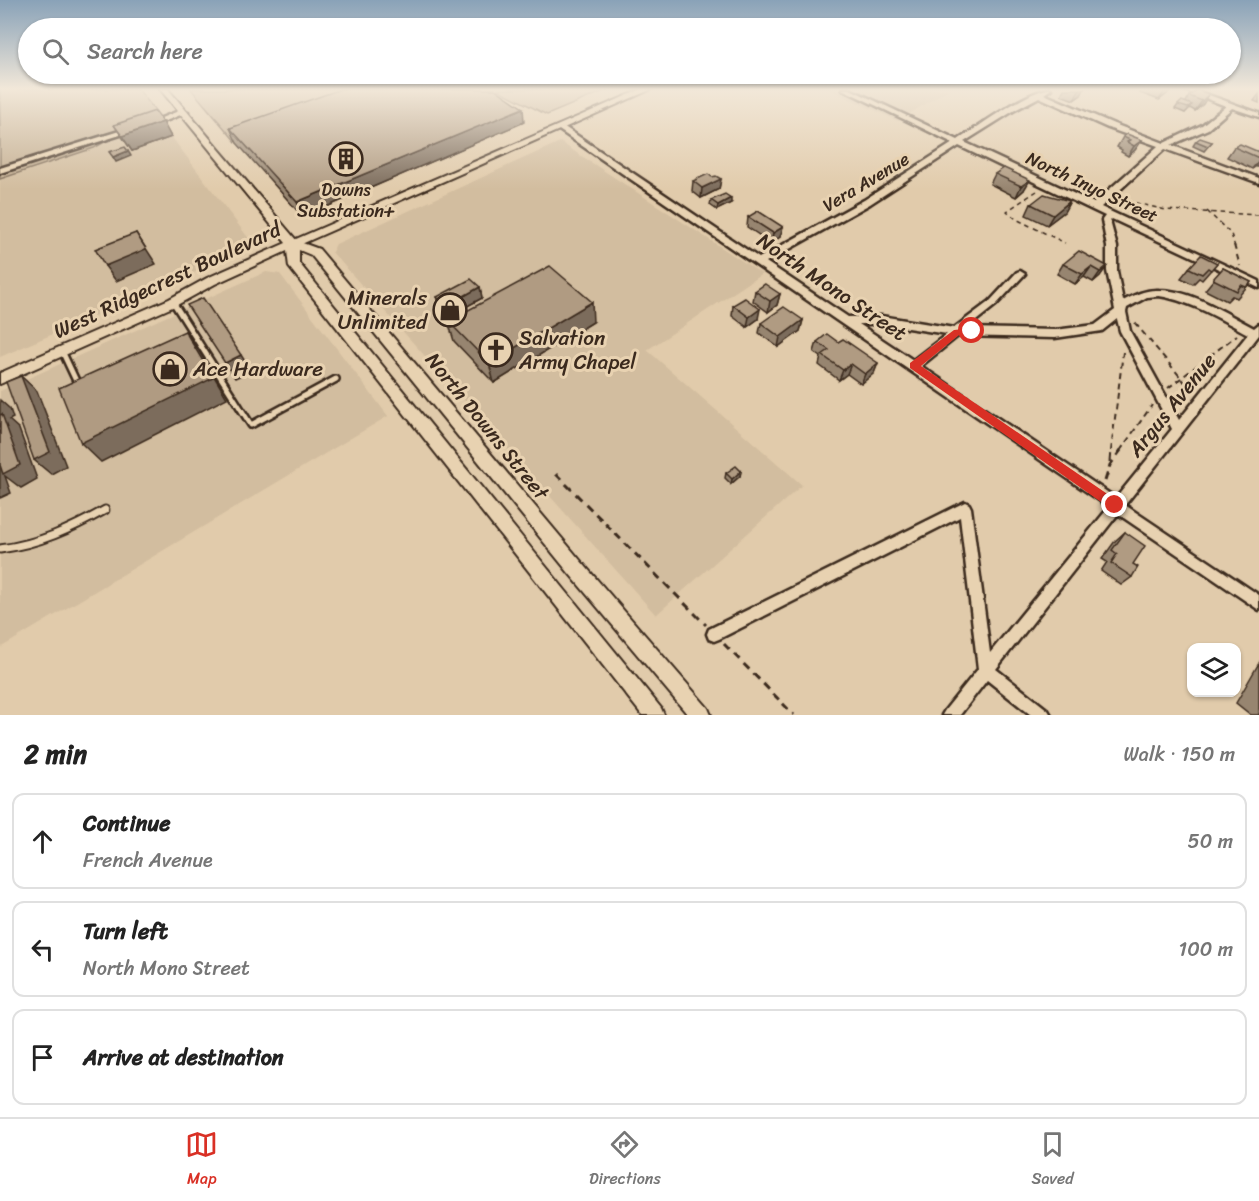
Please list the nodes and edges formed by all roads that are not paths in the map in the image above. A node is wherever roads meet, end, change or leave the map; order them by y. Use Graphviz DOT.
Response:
graph roads {
  1 [pos="152,122"];
  2 [pos="193,122"];
  3 [pos="573,122"];
  4 [pos="916,122"];
  5 [pos="991,122"];
  6 [pos="1107,122"];
  7 [pos="1210,122"];
  8 [pos="560,128"];
  9 [pos="960,143"];
  10 [pos="1163,146"];
  11 [pos="0,171"];
  12 [pos="1259,181"];
  13 [pos="1095,207"];
  14 [pos="1111,215"];
  15 [pos="293,244"];
  16 [pos="759,262"];
  17 [pos="1020,274"];
  18 [pos="1259,285"];
  19 [pos="173,302"];
  20 [pos="1122,308"];
  21 [pos="847,321"];
  22 [pos="1253,330"];
  23 [pos="957,332"];
  24 [pos="62,351"];
  25 [pos="914,366"];
  26 [pos="0,379"];
  27 [pos="336,379"];
  28 [pos="82,396"];
  29 [pos="1178,430"];
  30 [pos="1115,505"];
  31 [pos="105,510"];
  32 [pos="0,549"];
  33 [pos="1259,603"];
  34 [pos="714,634"];
  35 [pos="985,669"];
  36 [pos="654,715"];
  37 [pos="701,715"];
  38 [pos="950,715"];
  39 [pos="1042,715"];
  1 -- 11 [label="street"];
  2 -- 15 [label="main road"];
  3 -- 8 [label="street, West Ridgecrest Boulevard"];
  4 -- 9 [label="street, North Inyo Street"];
  5 -- 9 [label="street, Vera Avenue"];
  6 -- 10 [label="street"];
  7 -- 10 [label="street"];
  8 -- 15 [label="street, West Ridgecrest Boulevard"];
  8 -- 16 [label="street, North Mono Street"];
  9 -- 13 [label="street, North Inyo Street"];
  9 -- 16 [label="street, Vera Avenue"];
  10 -- 12 [label="street"];
  10 -- 13 [label="street"];
  13 -- 14 [label="street, North Inyo Street"];
  14 -- 18 [label="street, North Inyo Street"];
  14 -- 20 [label="street"];
  15 -- 19 [label="main road, West Ridgecrest Boulevard"];
  15 -- 36 [label="main road"];
  15 -- 37 [label="main road, North Downs Street"];
  16 -- 21 [label="street, North Mono Street"];
  17 -- 23 [label="street"];
  19 -- 24 [label="main road, West Ridgecrest Boulevard"];
  19 -- 27 [label="lane"];
  20 -- 22 [label="street"];
  20 -- 23 [label="street"];
  20 -- 29 [label="street"];
  21 -- 23 [label="street"];
  21 -- 25 [label="street, North Mono Street"];
  22 -- 29 [label="street, Argus Avenue"];
  23 -- 25 [label="street"];
  24 -- 26 [label="main road, West Ridgecrest Boulevard"];
  24 -- 28 [label="lane"];
  25 -- 30 [label="street, North Mono Street"];
  29 -- 30 [label="street, Argus Avenue"];
  30 -- 33 [label="street, North Mono Street"];
  30 -- 35 [label="street, Argus Avenue"];
  31 -- 32 [label="lane"];
  34 -- 35 [label="street"];
  35 -- 38 [label="street, Argus Avenue"];
  35 -- 39 [label="street"];
}
